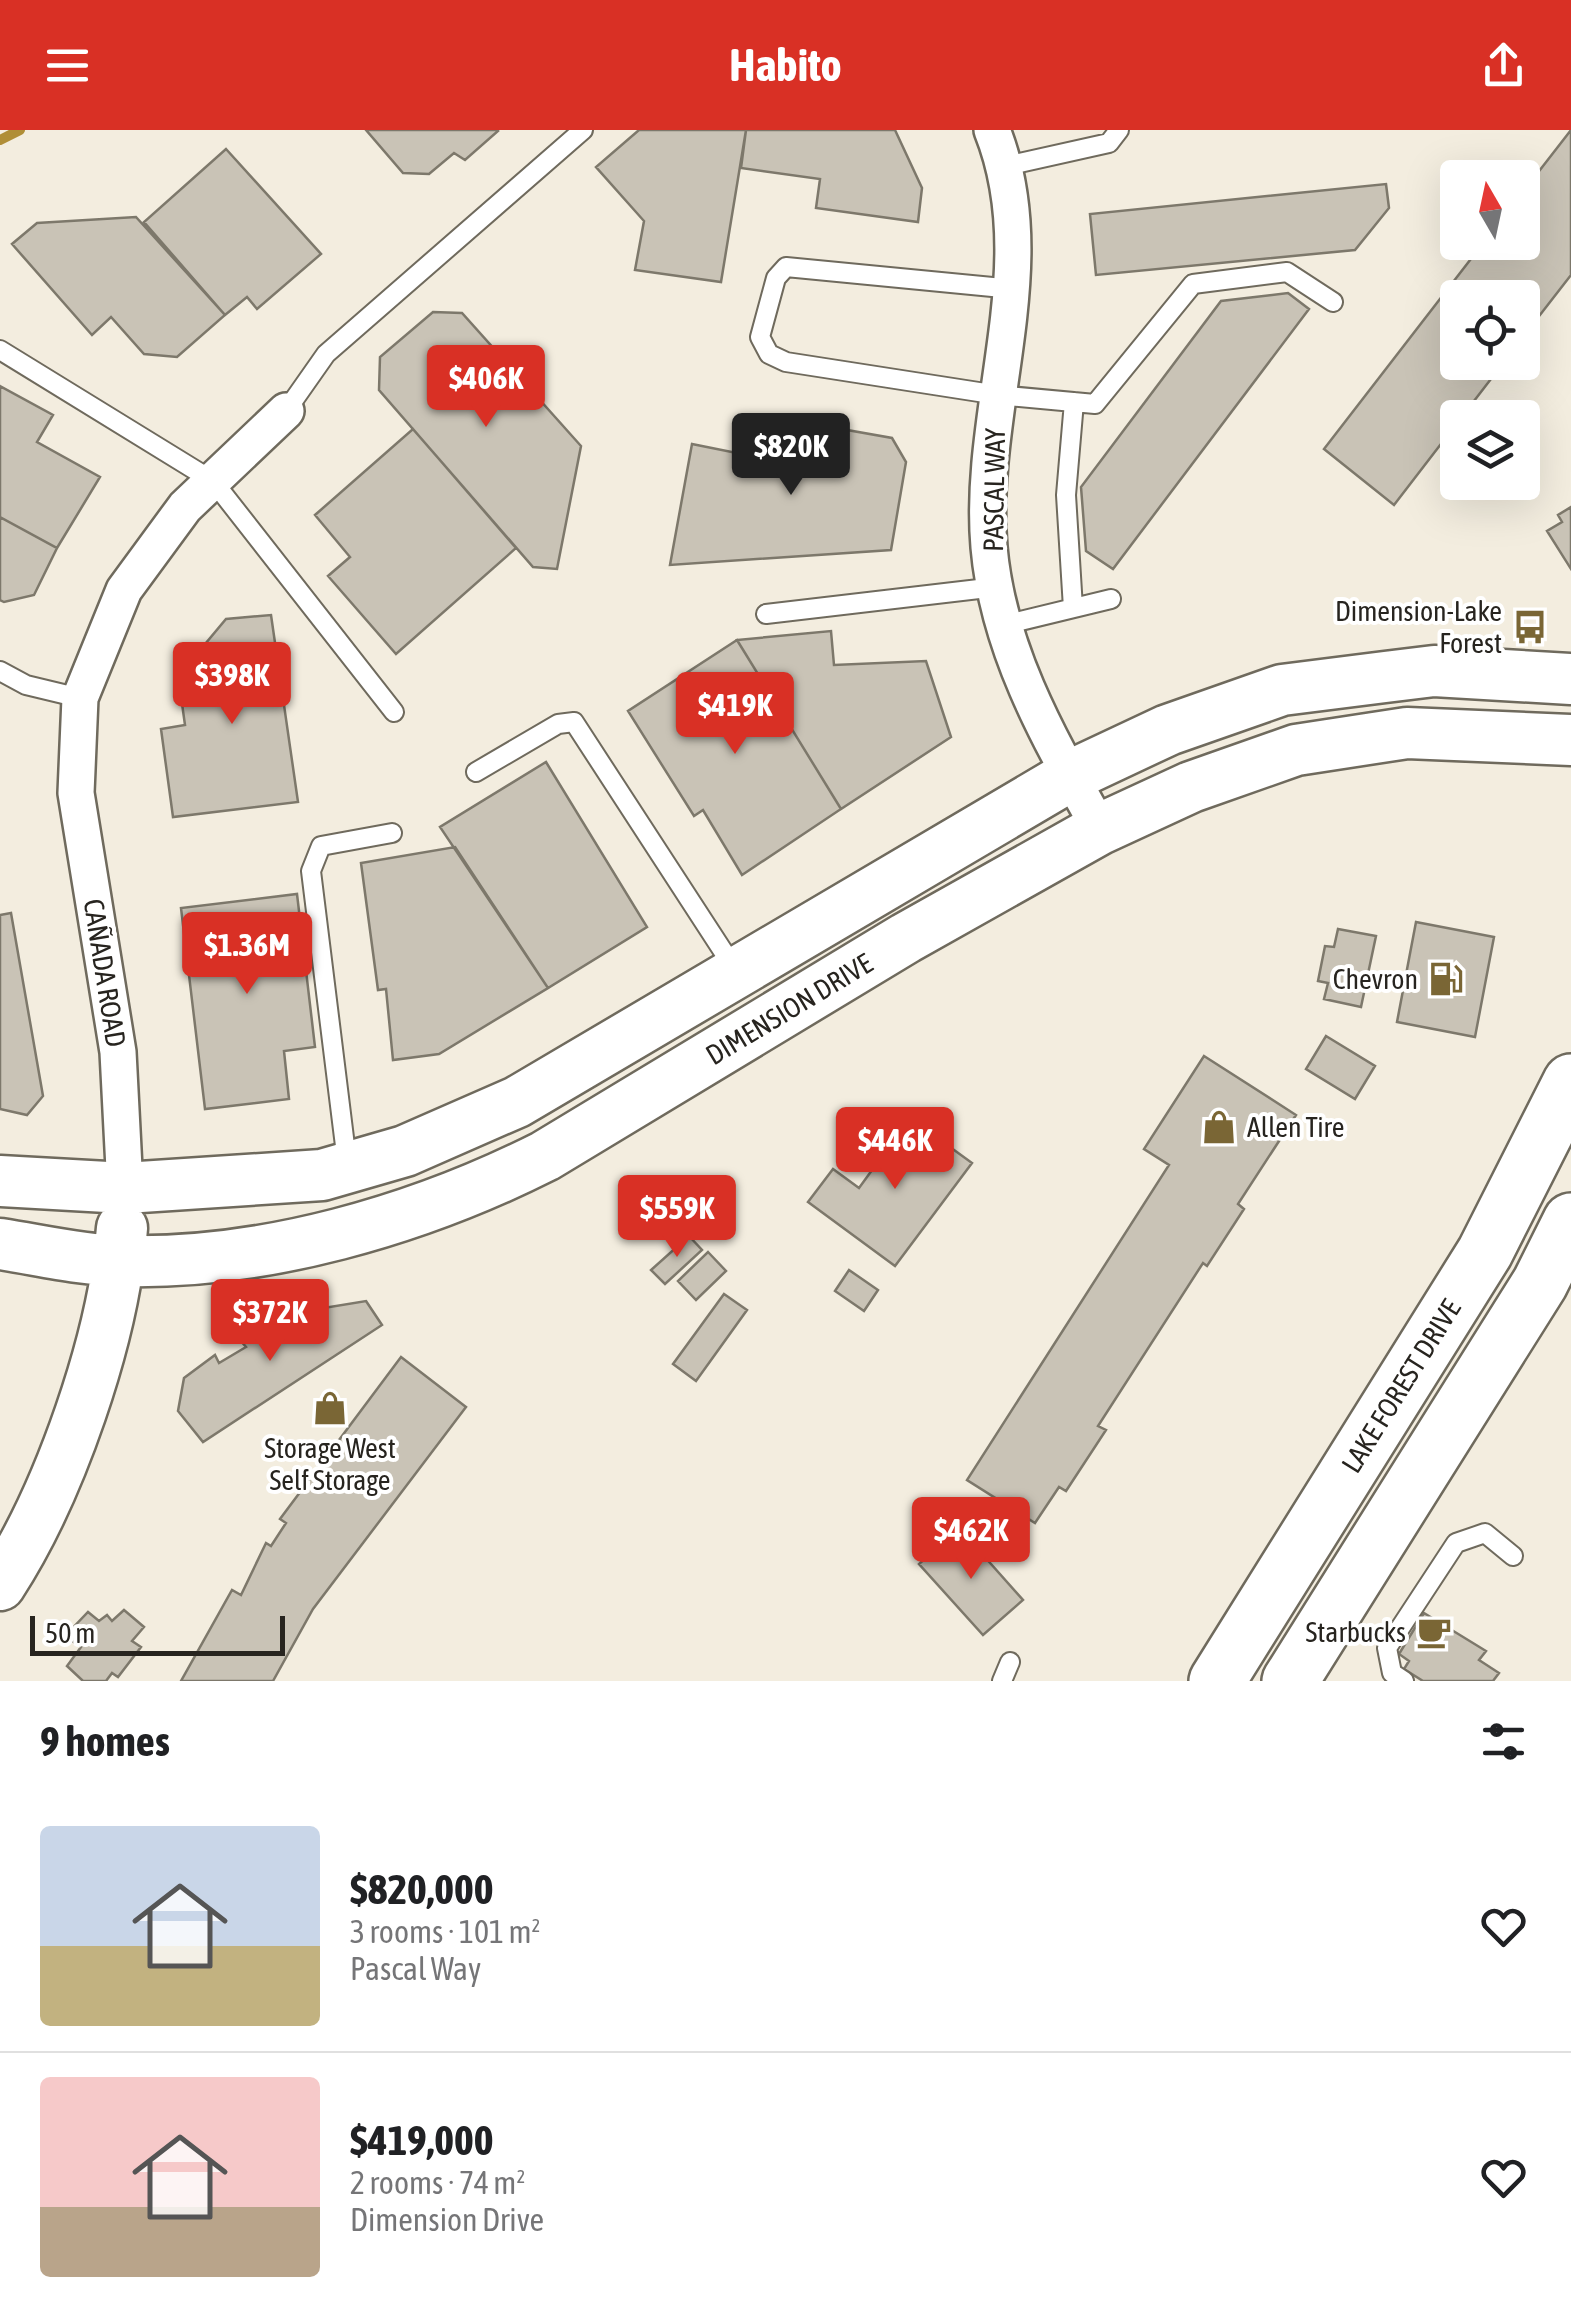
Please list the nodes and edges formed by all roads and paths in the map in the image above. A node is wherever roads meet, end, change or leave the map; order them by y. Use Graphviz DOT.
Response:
graph roads {
  1 [pos="583,130"];
  2 [pos="992,130"];
  3 [pos="1119,130"];
  4 [pos="1001,167"];
  5 [pos="1012,289"];
  6 [pos="1333,302"];
  7 [pos="0,350"];
  8 [pos="998,395"];
  9 [pos="1074,402"];
  10 [pos="286,411"];
  11 [pos="213,481"];
  12 [pos="996,587"];
  13 [pos="1111,599"];
  14 [pos="1073,608"];
  15 [pos="766,614"];
  16 [pos="1004,625"];
  17 [pos="0,671"];
  18 [pos="1571,679"];
  19 [pos="80,698"];
  20 [pos="394,712"];
  21 [pos="1571,740"];
  22 [pos="476,772"];
  23 [pos="1070,776"];
  24 [pos="1100,830"];
  25 [pos="392,833"];
  26 [pos="736,971"];
  27 [pos="1571,1082"];
  28 [pos="348,1168"];
  29 [pos="0,1181"];
  30 [pos="126,1188"];
  31 [pos="1571,1221"];
  32 [pos="0,1244"];
  33 [pos="120,1262"];
  34 [pos="1513,1556"];
  35 [pos="0,1585"];
  36 [pos="1010,1662"];
  37 [pos="1002,1681"];
  38 [pos="1217,1681"];
  39 [pos="1290,1681"];
  40 [pos="1404,1681"];
  1 -- 10 [label="lane"];
  2 -- 4 [label="street, PASCAL WAY"];
  3 -- 4 [label="lane"];
  4 -- 5 [label="street, PASCAL WAY"];
  5 -- 8 [label="street, PASCAL WAY"];
  5 -- 8 [label="lane"];
  6 -- 9 [label="lane"];
  7 -- 11 [label="lane"];
  8 -- 9 [label="lane"];
  8 -- 12 [label="street, PASCAL WAY"];
  9 -- 14 [label="lane"];
  10 -- 11 [label="street, CAÑADA ROAD"];
  11 -- 19 [label="street, CAÑADA ROAD"];
  11 -- 20 [label="lane"];
  12 -- 15 [label="lane"];
  12 -- 16 [label="street, PASCAL WAY"];
  13 -- 14 [label="lane"];
  14 -- 16 [label="lane"];
  16 -- 23 [label="street, PASCAL WAY"];
  17 -- 19 [label="lane"];
  18 -- 23 [label="main road"];
  19 -- 30 [label="street, CAÑADA ROAD"];
  21 -- 24 [label="main road, DIMENSION DRIVE"];
  22 -- 26 [label="lane"];
  23 -- 24 [label="street, PASCAL WAY"];
  23 -- 26 [label="main road"];
  24 -- 33 [label="main road, DIMENSION DRIVE"];
  25 -- 28 [label="lane"];
  26 -- 28 [label="main road"];
  27 -- 38 [label="main road, LAKE FOREST DRIVE"];
  28 -- 30 [label="main road"];
  29 -- 30 [label="main road"];
  30 -- 33 [label="main road, CAÑADA ROAD"];
  31 -- 39 [label="main road"];
  32 -- 33 [label="main road, DIMENSION DRIVE"];
  33 -- 35 [label="main road, CAÑADA ROAD"];
  34 -- 40 [label="lane"];
  36 -- 37 [label="lane"];
}
